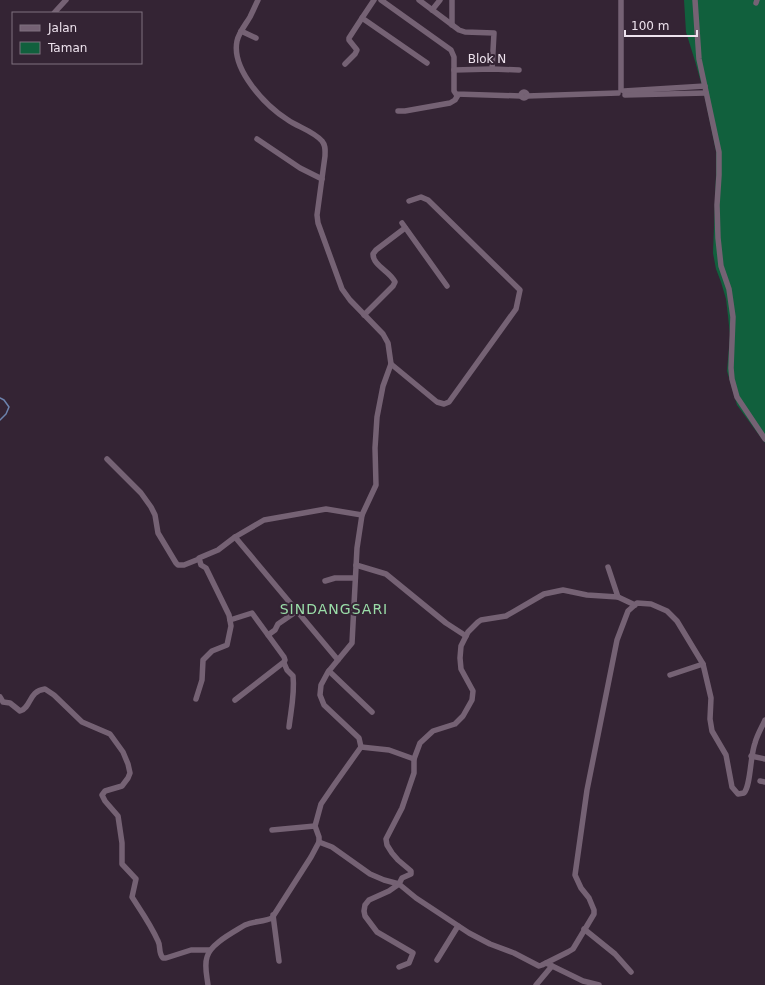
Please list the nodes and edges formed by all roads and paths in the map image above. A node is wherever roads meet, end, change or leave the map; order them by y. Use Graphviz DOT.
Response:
graph roads {
  1 [pos="66,0"];
  2 [pos="258,0"];
  3 [pos="374,0"];
  4 [pos="381,0"];
  5 [pos="419,0"];
  6 [pos="440,0"];
  7 [pos="452,0"];
  8 [pos="621,0"];
  9 [pos="695,0"];
  10 [pos="432,10"];
  11 [pos="55,12"];
  12 [pos="362,18"];
  13 [pos="452,25"];
  14 [pos="241,31"];
  15 [pos="256,38"];
  16 [pos="427,63"];
  17 [pos="345,64"];
  18 [pos="492,69"];
  19 [pos="454,70"];
  20 [pos="519,70"];
  21 [pos="705,86"];
  22 [pos="622,92"];
  23 [pos="706,93"];
  24 [pos="458,95"];
  25 [pos="398,111"];
  26 [pos="256,138"];
  27 [pos="322,179"];
  28 [pos="409,201"];
  29 [pos="447,286"];
  30 [pos="364,315"];
  31 [pos="391,364"];
  32 [pos="765,439"];
  33 [pos="107,459"];
  34 [pos="362,515"];
  35 [pos="235,537"];
  36 [pos="199,559"];
  37 [pos="356,565"];
  38 [pos="608,567"];
  39 [pos="355,578"];
  40 [pos="325,581"];
  41 [pos="618,597"];
  42 [pos="635,605"];
  43 [pos="297,611"];
  44 [pos="230,620"];
  45 [pos="268,635"];
  46 [pos="466,636"];
  47 [pos="338,660"];
  48 [pos="284,662"];
  49 [pos="703,664"];
  50 [pos="329,671"];
  51 [pos="670,675"];
  52 [pos="0,697"];
  53 [pos="196,699"];
  54 [pos="235,700"];
  55 [pos="372,712"];
  56 [pos="765,720"];
  57 [pos="288,727"];
  58 [pos="762,735"];
  59 [pos="361,747"];
  60 [pos="752,756"];
  61 [pos="414,759"];
  62 [pos="765,759"];
  63 [pos="315,826"];
  64 [pos="272,830"];
  65 [pos="319,842"];
  66 [pos="399,884"];
  67 [pos="273,915"];
  68 [pos="458,926"];
  69 [pos="584,930"];
  70 [pos="209,950"];
  71 [pos="436,960"];
  72 [pos="279,961"];
  73 [pos="546,963"];
  74 [pos="552,966"];
  75 [pos="399,967"];
  76 [pos="631,972"];
  77 [pos="583,983"];
  78 [pos="208,985"];
  79 [pos="536,985"];
  80 [pos="599,985"];
  1 -- 11 [label="street"];
  2 -- 14 [label="street"];
  3 -- 12 [label="street"];
  4 -- 19 [label="street"];
  5 -- 10 [label="street"];
  6 -- 10 [label="street"];
  7 -- 13 [label="street"];
  8 -- 22 [label="street"];
  9 -- 21 [label="street"];
  10 -- 13 [label="street"];
  12 -- 16 [label="street"];
  12 -- 17 [label="street"];
  13 -- 18 [label="street"];
  14 -- 15 [label="street"];
  14 -- 27 [label="street"];
  18 -- 19 [label="street, Blok N"];
  18 -- 20 [label="street, Blok N"];
  19 -- 24 [label="street"];
  21 -- 22 [label="street"];
  21 -- 23 [label="street"];
  22 -- 23 [label="street"];
  22 -- 24 [label="street"];
  23 -- 32 [label="street"];
  24 -- 25 [label="street"];
  26 -- 27 [label="street"];
  27 -- 30 [label="street"];
  28 -- 31 [label="street"];
  29 -- 30 [label="street"];
  30 -- 31 [label="street"];
  31 -- 34 [label="street"];
  33 -- 36 [label="street"];
  34 -- 35 [label="street"];
  34 -- 37 [label="street"];
  35 -- 36 [label="street"];
  35 -- 43 [label="street"];
  36 -- 44 [label="street"];
  37 -- 39 [label="street"];
  37 -- 46 [label="street"];
  38 -- 41 [label="street"];
  39 -- 40 [label="street"];
  39 -- 47 [label="street"];
  41 -- 42 [label="street"];
  41 -- 46 [label="street"];
  42 -- 49 [label="street"];
  42 -- 69 [label="street"];
  43 -- 45 [label="street"];
  43 -- 47 [label="street"];
  44 -- 45 [label="street"];
  44 -- 53 [label="street"];
  45 -- 48 [label="street"];
  46 -- 61 [label="street"];
  47 -- 50 [label="street"];
  48 -- 54 [label="street"];
  48 -- 57 [label="street"];
  49 -- 51 [label="street"];
  49 -- 60 [label="street"];
  50 -- 55 [label="street"];
  50 -- 59 [label="street"];
  52 -- 70 [label="street"];
  56 -- 58 [label="street"];
  58 -- 60 [label="street"];
  59 -- 61 [label="street"];
  59 -- 63 [label="street"];
  60 -- 62 [label="street"];
  61 -- 66 [label="street"];
  63 -- 64 [label="street"];
  63 -- 65 [label="street"];
  65 -- 66 [label="street"];
  65 -- 67 [label="street"];
  66 -- 68 [label="street"];
  66 -- 75 [label="street"];
  67 -- 70 [label="street"];
  67 -- 72 [label="street"];
  68 -- 71 [label="street"];
  68 -- 73 [label="street"];
  69 -- 73 [label="street"];
  69 -- 76 [label="street"];
  70 -- 78 [label="street"];
  73 -- 74 [label="street"];
  74 -- 77 [label="street"];
  74 -- 79 [label="street"];
  77 -- 80 [label="street"];
}
